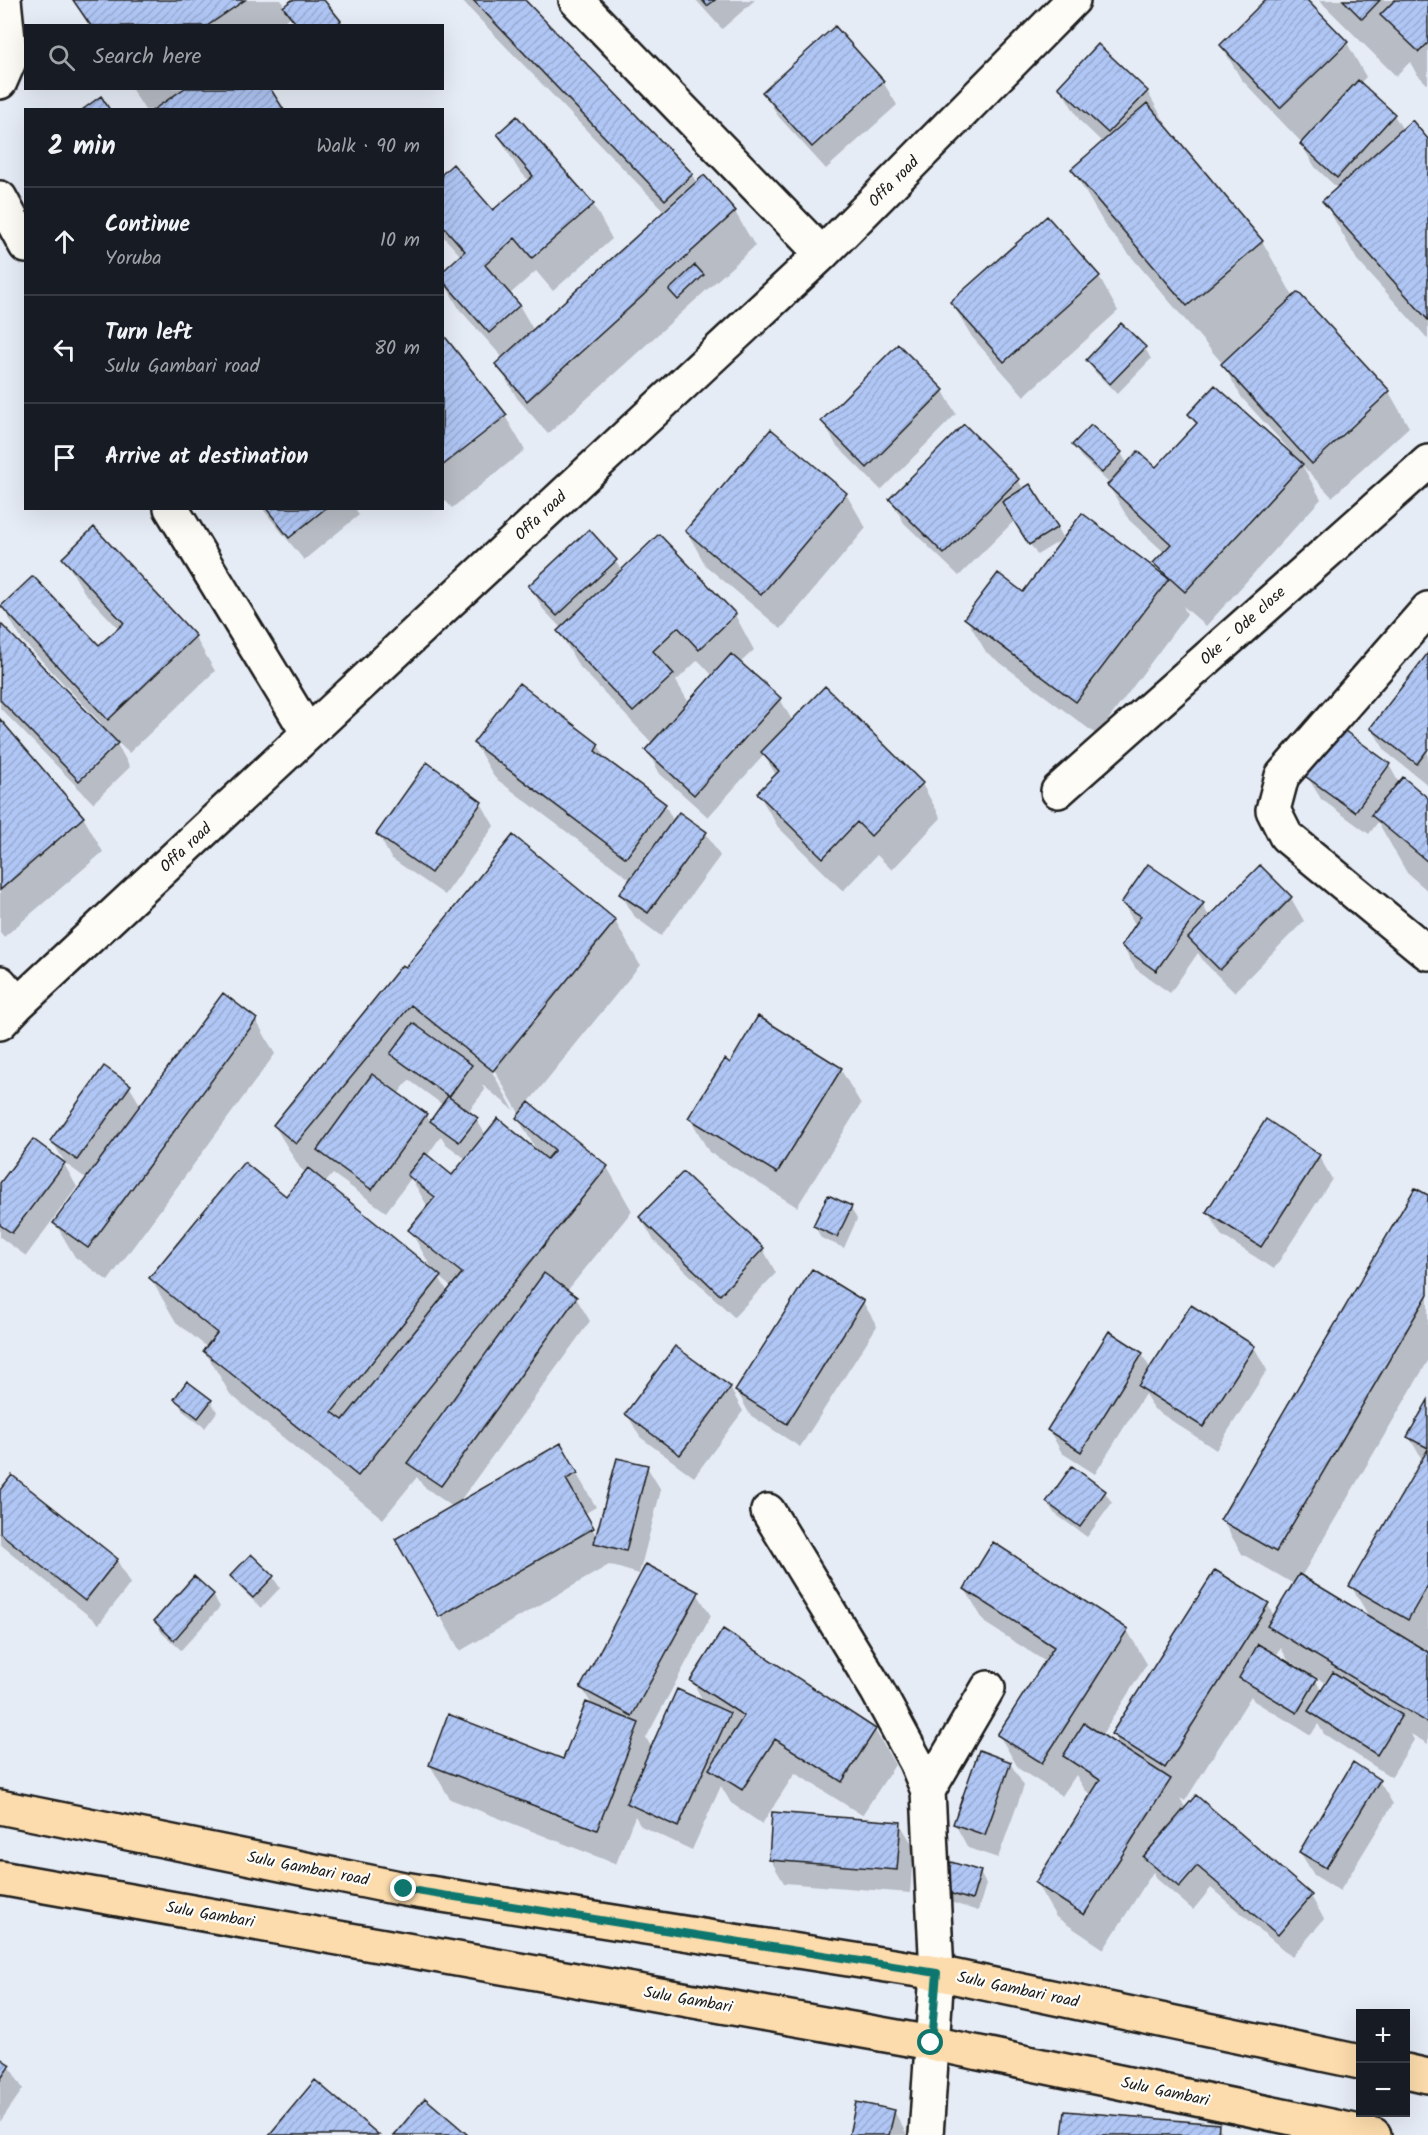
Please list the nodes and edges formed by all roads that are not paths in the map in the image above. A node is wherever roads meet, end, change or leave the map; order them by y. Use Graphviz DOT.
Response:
graph roads {
  1 [pos="4,0"];
  2 [pos="576,0"];
  3 [pos="1074,0"];
  4 [pos="0,82"];
  5 [pos="0,198"];
  6 [pos="24,242"];
  7 [pos="822,254"];
  8 [pos="1428,462"];
  9 [pos="172,510"];
  10 [pos="1428,609"];
  11 [pos="309,733"];
  12 [pos="1058,791"];
  13 [pos="1428,954"];
  14 [pos="6,1003"];
  15 [pos="768,1511"];
  16 [pos="988,1688"];
  17 [pos="928,1791"];
  18 [pos="0,1807"];
  19 [pos="0,1878"];
  20 [pos="937,1973"];
  21 [pos="931,2043"];
  22 [pos="1356,2061"];
  23 [pos="1410,2072"];
  24 [pos="1428,2076"];
  25 [pos="926,2135"];
  26 [pos="1374,2135"];
  1 -- 4 [label="street"];
  2 -- 7 [label="street"];
  3 -- 7 [label="street, Offa road"];
  5 -- 6 [label="street"];
  7 -- 11 [label="street, Offa road"];
  8 -- 12 [label="street, Oke - Ode close"];
  9 -- 11 [label="street"];
  10 -- 13 [label="street"];
  11 -- 14 [label="street, Offa road"];
  15 -- 17 [label="street"];
  16 -- 17 [label="street"];
  17 -- 20 [label="street"];
  18 -- 20 [label="main road, Sulu Gambari road"];
  19 -- 21 [label="main road, Sulu Gambari"];
  20 -- 21 [label="street"];
  20 -- 22 [label="main road, Sulu Gambari road"];
  21 -- 25 [label="street"];
  21 -- 26 [label="main road, Sulu Gambari"];
  23 -- 24 [label="main road"];
}
